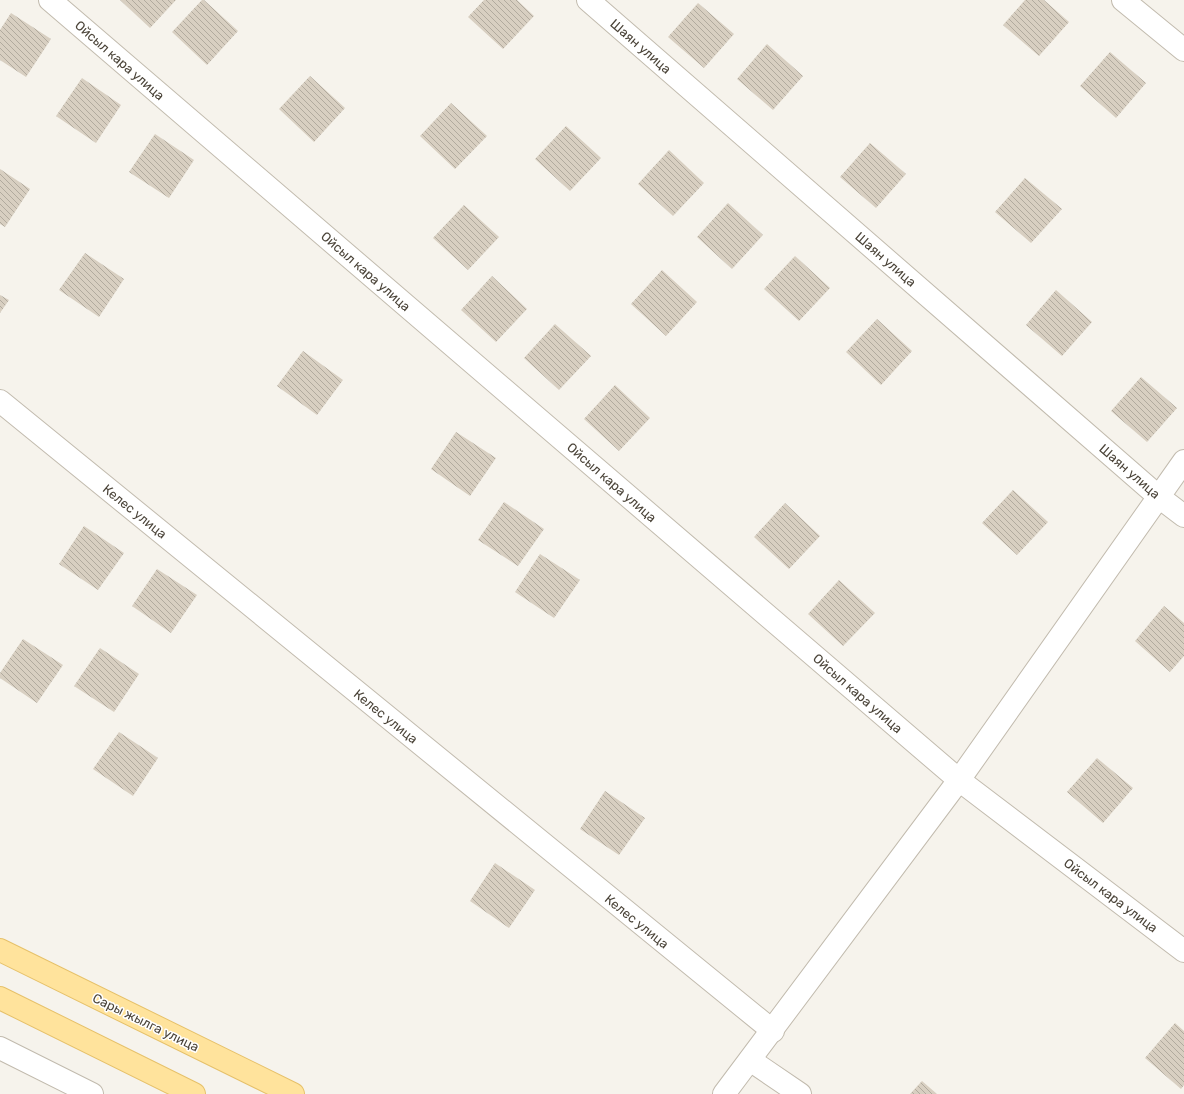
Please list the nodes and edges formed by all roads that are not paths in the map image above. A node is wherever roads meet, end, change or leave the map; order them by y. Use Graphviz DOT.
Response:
graph roads {
  1 [pos="50,0"];
  2 [pos="588,0"];
  3 [pos="1124,0"];
  4 [pos="1184,50"];
  5 [pos="0,401"];
  6 [pos="1184,461"];
  7 [pos="1159,497"];
  8 [pos="1184,516"];
  9 [pos="959,780"];
  10 [pos="0,950"];
  11 [pos="1184,951"];
  12 [pos="0,998"];
  13 [pos="772,1030"];
  14 [pos="0,1048"];
  15 [pos="750,1060"];
  16 [pos="92,1094"];
  17 [pos="194,1094"];
  18 [pos="293,1094"];
  19 [pos="724,1094"];
  20 [pos="800,1094"];
  1 -- 9 [label="street, Ойсыл кара улица"];
  2 -- 7 [label="street, Шаян улица"];
  3 -- 4 [label="street"];
  5 -- 13 [label="street, Келес улица"];
  6 -- 7 [label="street"];
  7 -- 8 [label="street, Шаян улица"];
  7 -- 9 [label="street"];
  9 -- 11 [label="street, Ойсыл кара улица"];
  9 -- 13 [label="street"];
  10 -- 18 [label="main road, Сары жылга улица"];
  12 -- 17 [label="main road"];
  13 -- 15 [label="street"];
  14 -- 16 [label="street"];
  15 -- 19 [label="street"];
  15 -- 20 [label="street"];
}
